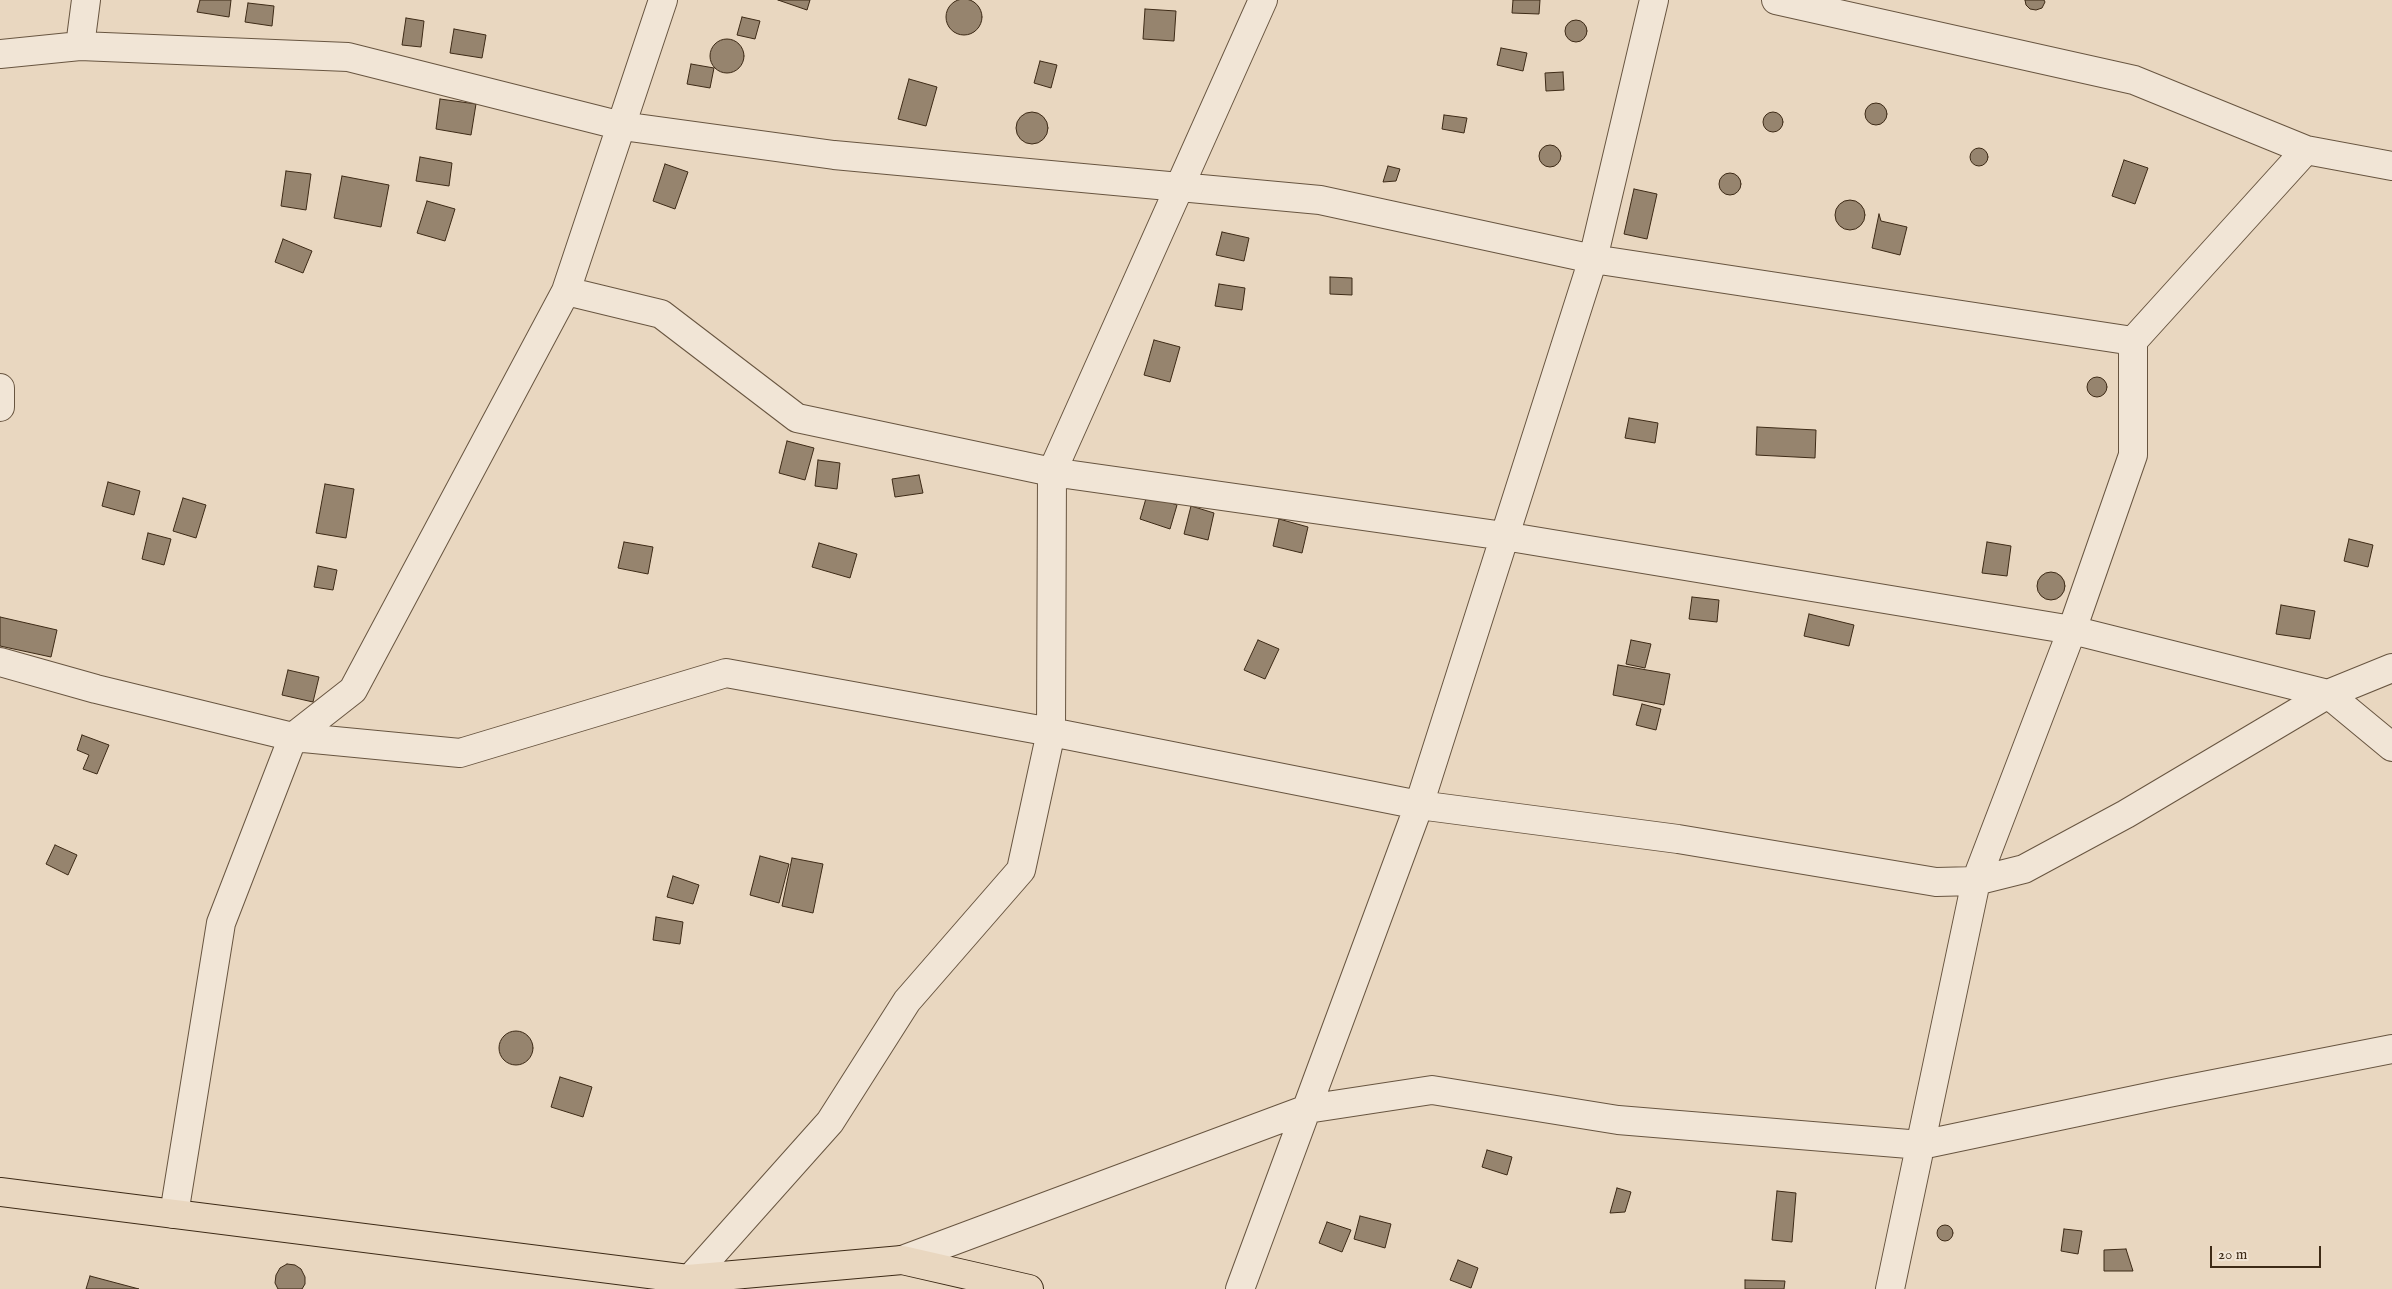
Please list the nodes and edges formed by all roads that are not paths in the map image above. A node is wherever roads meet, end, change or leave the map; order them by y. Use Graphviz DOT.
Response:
graph roads {
  1 [pos="86,0"];
  2 [pos="663,0"];
  3 [pos="1263,0"];
  4 [pos="1654,0"];
  5 [pos="1776,0"];
  6 [pos="80,46"];
  7 [pos="0,54"];
  8 [pos="622,126"];
  9 [pos="2306,150"];
  10 [pos="2392,166"];
  11 [pos="1179,187"];
  12 [pos="1593,259"];
  13 [pos="566,291"];
  14 [pos="2133,341"];
  15 [pos="0,388"];
  16 [pos="0,407"];
  17 [pos="1052,472"];
  18 [pos="1504,536"];
  19 [pos="2072,630"];
  20 [pos="0,662"];
  21 [pos="2392,668"];
  22 [pos="2328,694"];
  23 [pos="1051,732"];
  24 [pos="293,736"];
  25 [pos="2392,747"];
  26 [pos="1420,805"];
  27 [pos="1976,881"];
  28 [pos="2392,1050"];
  29 [pos="1307,1109"];
  30 [pos="1921,1145"];
  31 [pos="0,1192"];
  32 [pos="174,1214"];
  33 [pos="902,1260"];
  34 [pos="684,1284"];
  35 [pos="1029,1289"];
  36 [pos="1240,1289"];
  37 [pos="1890,1289"];
  1 -- 6 [label="street"];
  2 -- 8 [label="street"];
  3 -- 11 [label="street"];
  4 -- 12 [label="street"];
  5 -- 9 [label="street"];
  6 -- 7 [label="street"];
  6 -- 8 [label="street"];
  8 -- 11 [label="street"];
  8 -- 13 [label="street"];
  9 -- 10 [label="street"];
  9 -- 14 [label="street"];
  11 -- 12 [label="street"];
  11 -- 17 [label="street"];
  12 -- 14 [label="street"];
  12 -- 18 [label="street"];
  13 -- 17 [label="street"];
  13 -- 24 [label="street"];
  14 -- 19 [label="street"];
  15 -- 16 [label="street"];
  17 -- 18 [label="street"];
  17 -- 23 [label="street"];
  18 -- 19 [label="street"];
  18 -- 26 [label="street"];
  19 -- 22 [label="street"];
  19 -- 27 [label="street"];
  20 -- 24 [label="street"];
  21 -- 22 [label="street"];
  22 -- 25 [label="street"];
  22 -- 27 [label="street"];
  23 -- 24 [label="street"];
  23 -- 26 [label="street"];
  23 -- 34 [label="street"];
  24 -- 32 [label="street"];
  26 -- 27 [label="street"];
  26 -- 29 [label="street"];
  27 -- 30 [label="street"];
  28 -- 30 [label="street"];
  29 -- 30 [label="street"];
  29 -- 33 [label="street"];
  29 -- 36 [label="street"];
  30 -- 37 [label="street"];
  31 -- 32 [label="main road"];
  32 -- 34 [label="main road"];
  33 -- 34 [label="main road"];
  33 -- 35 [label="main road"];
}
